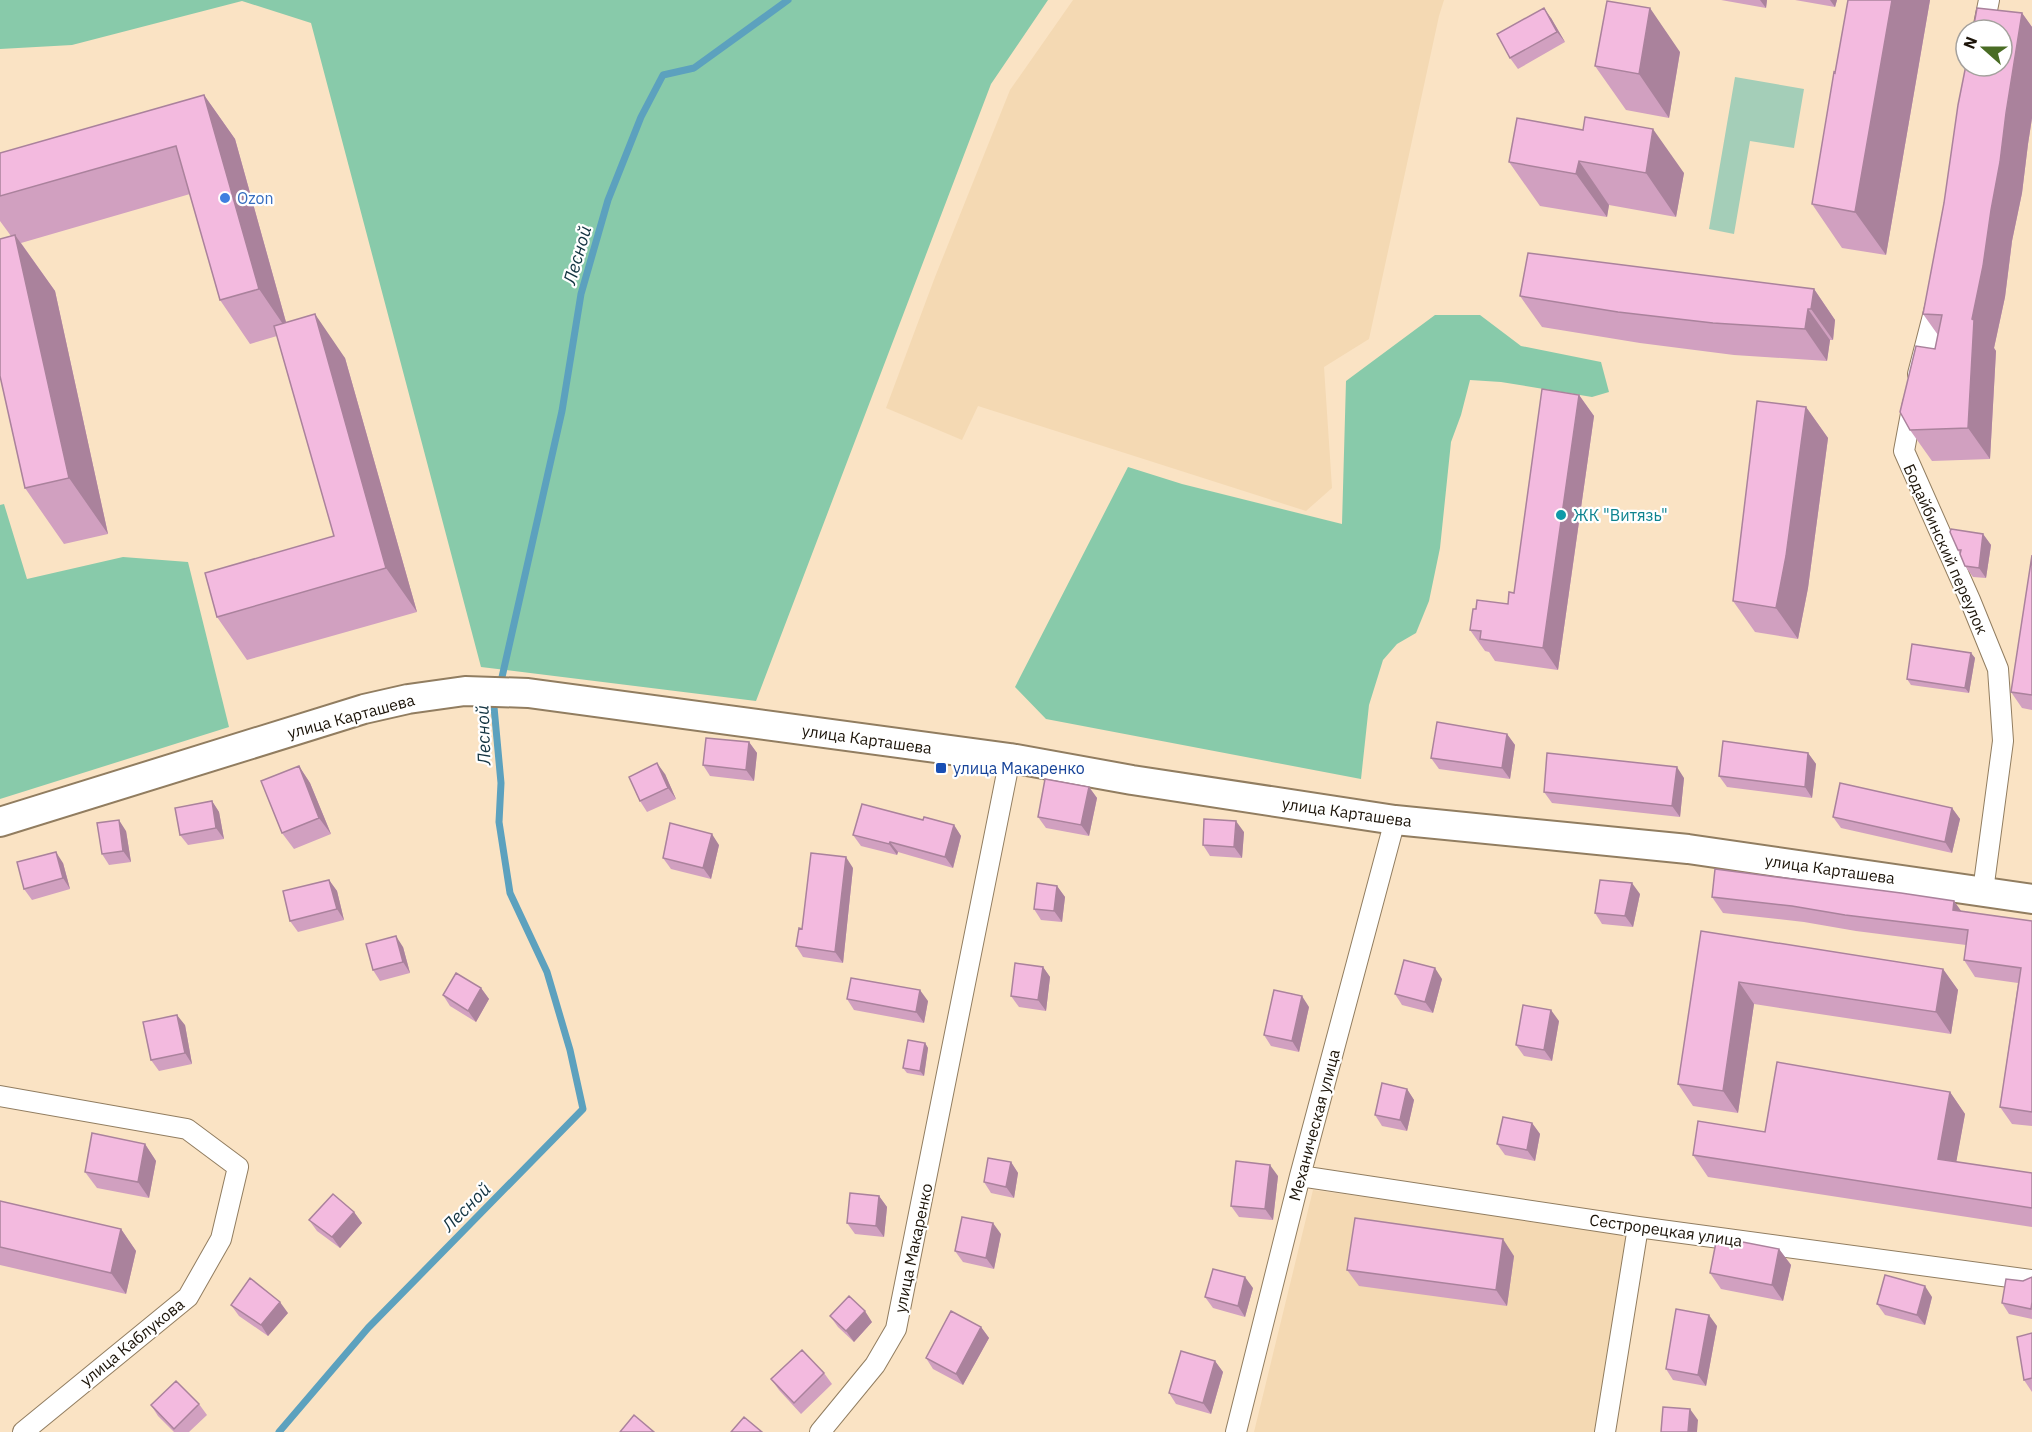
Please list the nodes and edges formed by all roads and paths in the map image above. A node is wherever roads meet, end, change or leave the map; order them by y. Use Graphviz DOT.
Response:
graph roads {
  1 [pos="1989,0"];
  2 [pos="1985,18"];
  3 [pos="1942,277"];
  4 [pos="1010,758"];
  5 [pos="1395,820"];
  6 [pos="0,822"];
  7 [pos="1983,891"];
  8 [pos="2032,899"];
  9 [pos="0,1096"];
  10 [pos="1300,1176"];
  11 [pos="1638,1227"];
  12 [pos="2032,1280"];
  13 [pos="23,1432"];
  14 [pos="820,1432"];
  15 [pos="1236,1432"];
  16 [pos="1605,1432"];
  1 -- 2 [label="street"];
  3 -- 7 [label="street, Бодайбинский переулок"];
  4 -- 5 [label="main road, улица Карташева"];
  4 -- 6 [label="main road, улица Карташева"];
  4 -- 14 [label="street, улица Макаренко"];
  5 -- 7 [label="main road, улица Карташева"];
  5 -- 10 [label="street, Механическая улица"];
  7 -- 8 [label="main road, улица Карташева"];
  9 -- 13 [label="street, улица Каблукова"];
  10 -- 11 [label="street, Сестрорецкая улица"];
  10 -- 15 [label="street, Механическая улица"];
  11 -- 12 [label="street, Сестрорецкая улица"];
  11 -- 16 [label="street"];
}
